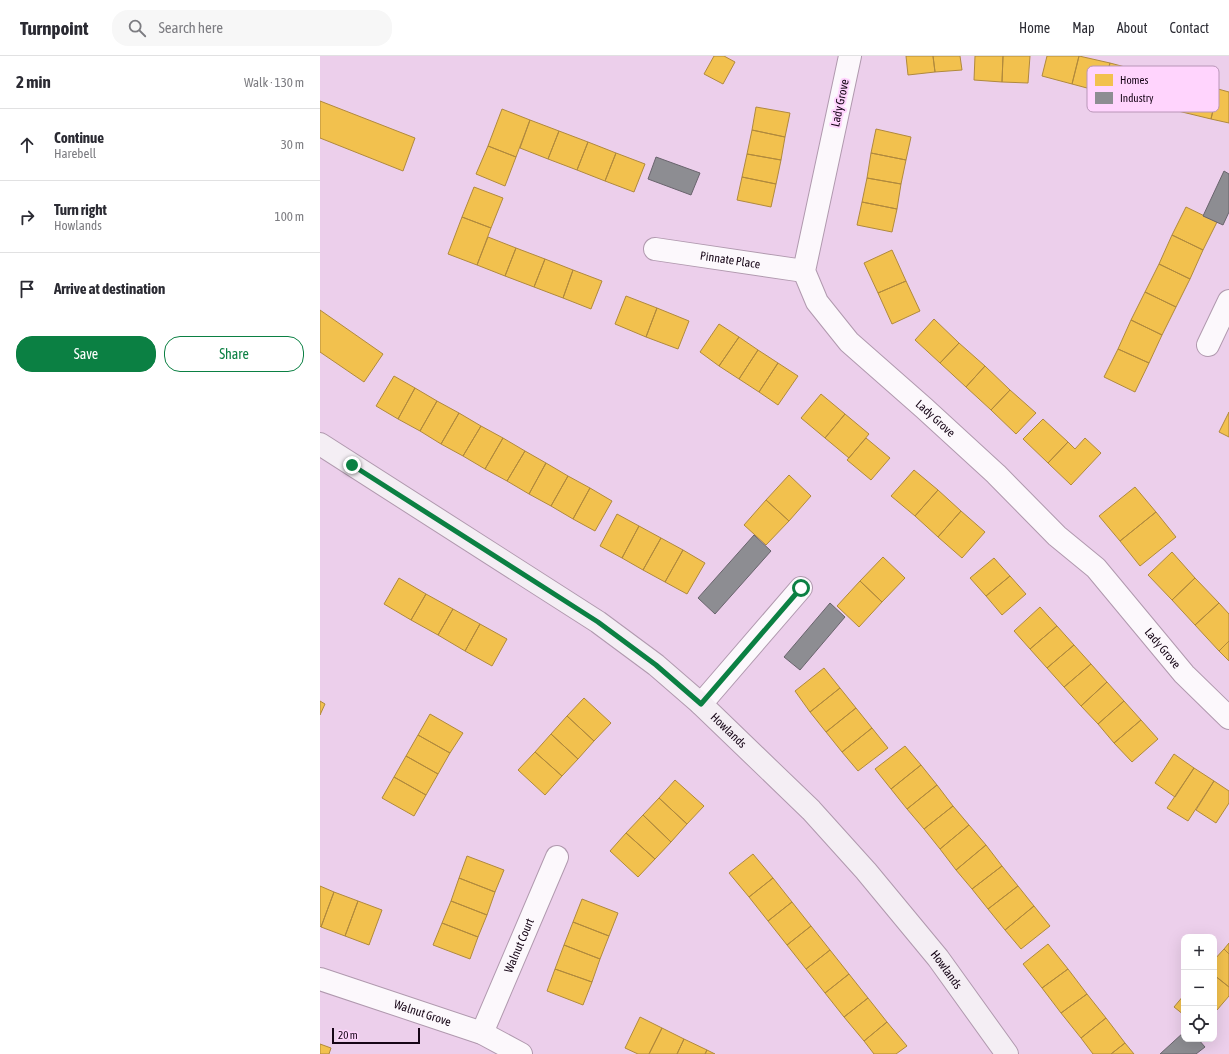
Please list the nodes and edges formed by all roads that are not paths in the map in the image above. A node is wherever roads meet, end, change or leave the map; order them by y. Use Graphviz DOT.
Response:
graph roads {
  1 [pos="850,56"];
  2 [pos="655,249"];
  3 [pos="804,270"];
  4 [pos="1229,301"];
  5 [pos="1208,345"];
  6 [pos="320,444"];
  7 [pos="801,588"];
  8 [pos="701,704"];
  9 [pos="1229,718"];
  10 [pos="556,857"];
  11 [pos="320,979"];
  12 [pos="482,1033"];
  13 [pos="1001,1052"];
  14 [pos="521,1054"];
  1 -- 3 [label="street, Lady Grove"];
  2 -- 3 [label="street, Pinnate Place"];
  3 -- 9 [label="street, Lady Grove"];
  4 -- 5 [label="street"];
  6 -- 8 [label="street, Howlands"];
  7 -- 8 [label="street"];
  8 -- 13 [label="street, Howlands"];
  10 -- 12 [label="street, Walnut Court"];
  11 -- 12 [label="street, Walnut Grove"];
  12 -- 14 [label="street, Walnut Grove"];
}
